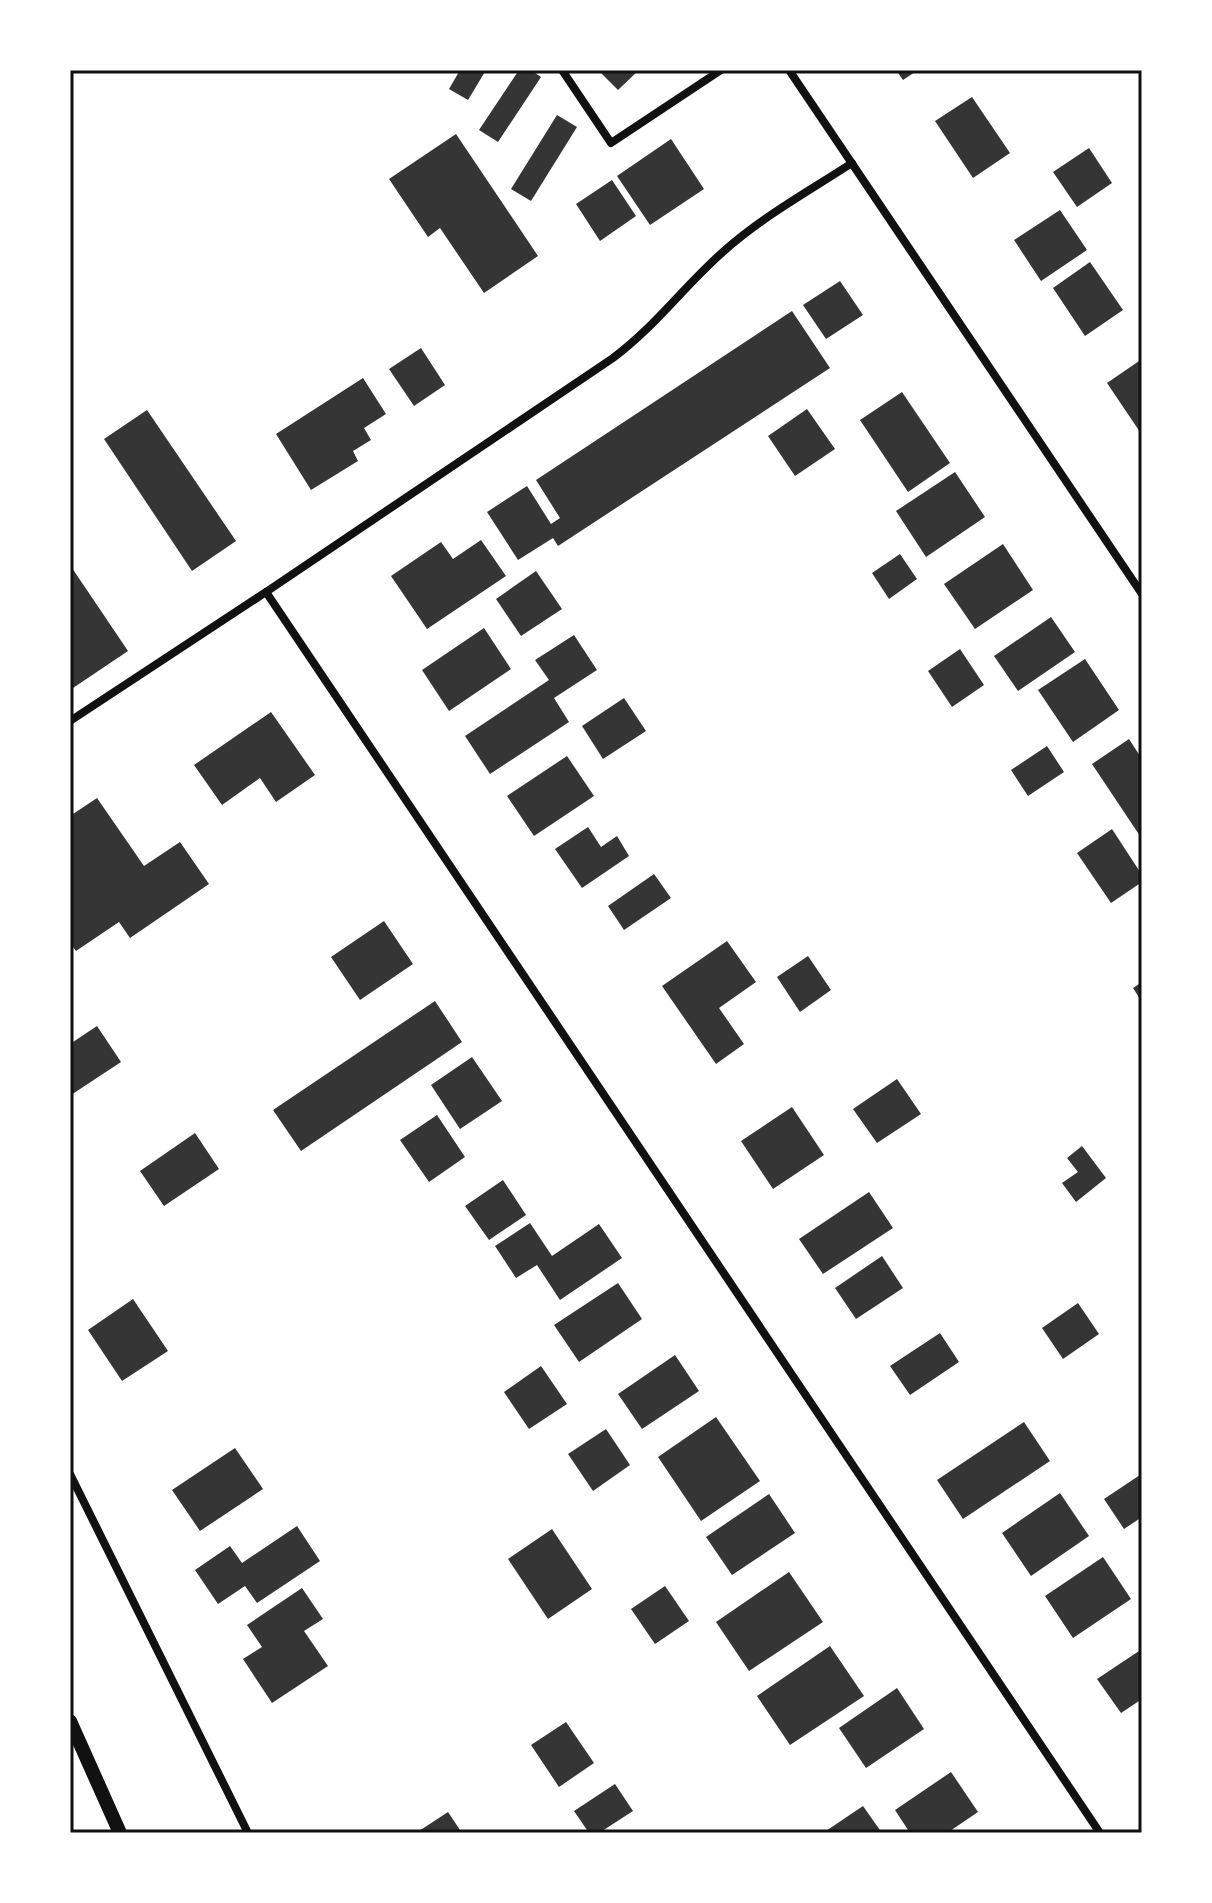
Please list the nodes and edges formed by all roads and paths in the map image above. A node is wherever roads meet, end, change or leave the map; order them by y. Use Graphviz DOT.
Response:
graph roads {
  1 [pos="562,70"];
  2 [pos="721,70"];
  3 [pos="789,70"];
  4 [pos="852,163"];
  5 [pos="266,592"];
  6 [pos="1142,594"];
  7 [pos="70,721"];
  8 [pos="70,1474"];
  9 [pos="70,1721"];
  10 [pos="120,1833"];
  11 [pos="248,1833"];
  12 [pos="1100,1833"];
  1 -- 2 [label="street"];
  3 -- 4 [label="street"];
  4 -- 5 [label="street"];
  4 -- 6 [label="street"];
  5 -- 7 [label="street"];
  5 -- 12 [label="street"];
  8 -- 11 [label="street"];
  9 -- 10 [label="street"];
}
